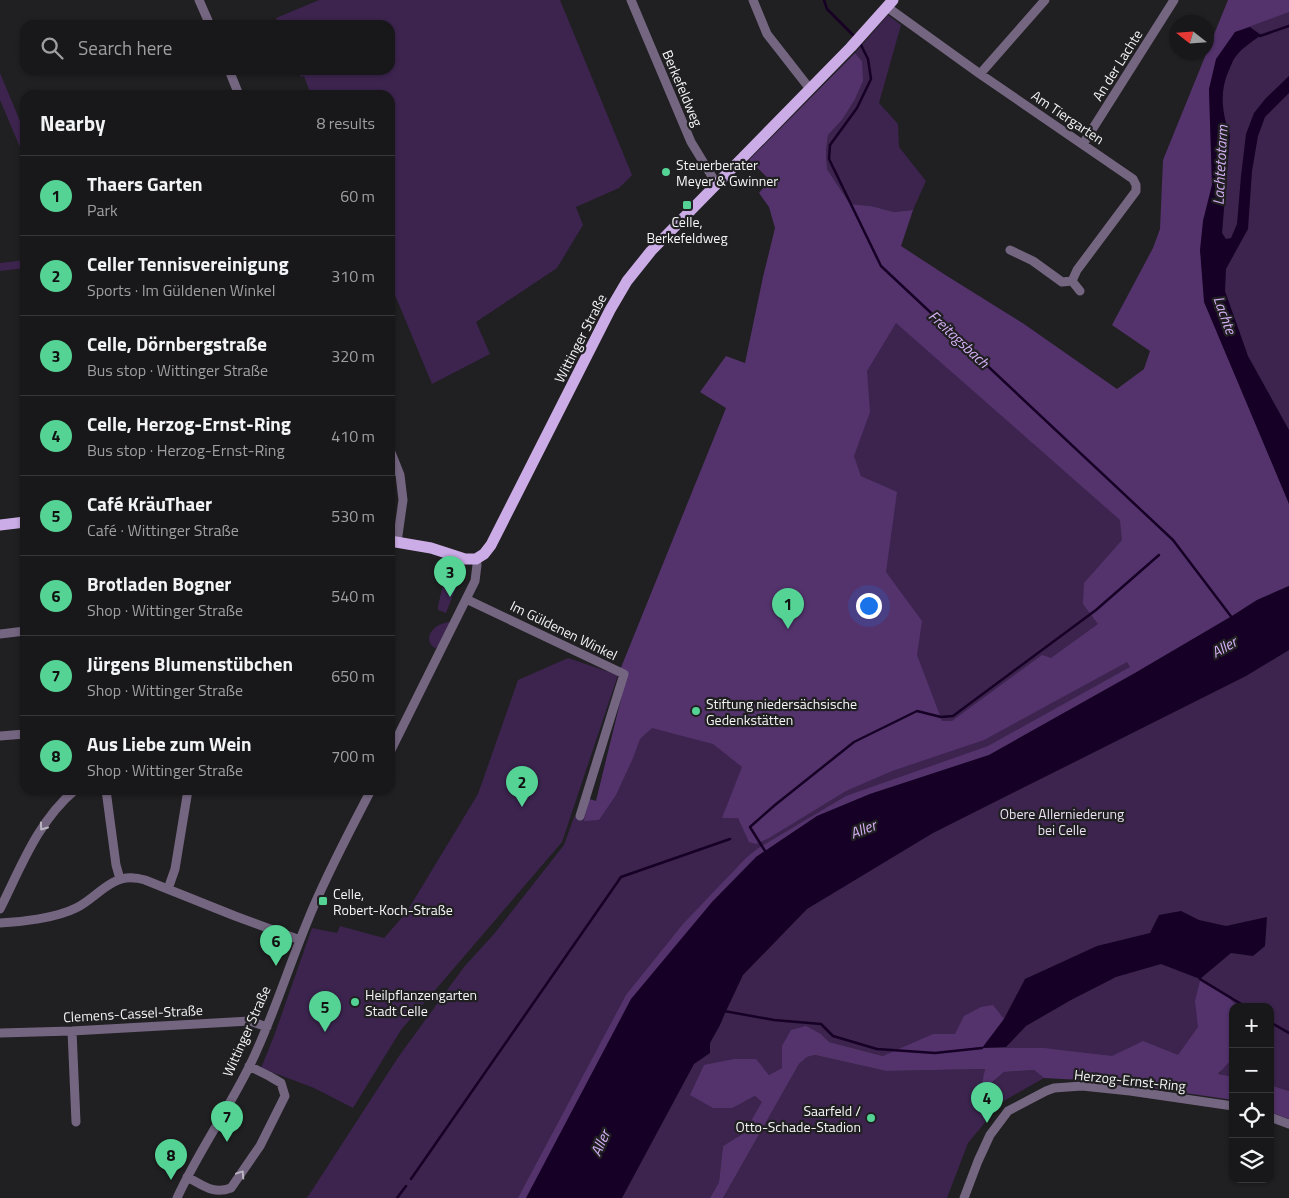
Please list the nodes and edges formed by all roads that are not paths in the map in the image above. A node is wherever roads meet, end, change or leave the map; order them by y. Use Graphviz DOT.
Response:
graph roads {
  1 [pos="199,0"];
  2 [pos="631,0"];
  3 [pos="753,0"];
  4 [pos="1045,0"];
  5 [pos="1174,0"];
  6 [pos="890,3"];
  7 [pos="208,20"];
  8 [pos="980,74"];
  9 [pos="231,75"];
  10 [pos="810,89"];
  11 [pos="237,90"];
  12 [pos="1083,144"];
  13 [pos="716,183"];
  14 [pos="1010,250"];
  15 [pos="1072,281"];
  16 [pos="1080,291"];
  17 [pos="395,462"];
  18 [pos="20,523"];
  19 [pos="0,525"];
  20 [pos="395,533"];
  21 [pos="395,541"];
  22 [pos="476,559"];
  23 [pos="466,599"];
  24 [pos="20,632"];
  25 [pos="0,634"];
  26 [pos="20,734"];
  27 [pos="0,736"];
  28 [pos="395,742"];
  29 [pos="69,795"];
  30 [pos="107,795"];
  31 [pos="187,795"];
  32 [pos="368,795"];
  33 [pos="580,816"];
  34 [pos="120,879"];
  35 [pos="168,889"];
  36 [pos="0,909"];
  37 [pos="0,923"];
  38 [pos="300,940"];
  39 [pos="267,1027"];
  40 [pos="72,1031"];
  41 [pos="0,1033"];
  42 [pos="249,1066"];
  43 [pos="1229,1105"];
  44 [pos="1274,1118"];
  45 [pos="76,1122"];
  46 [pos="1289,1124"];
  47 [pos="187,1177"];
  48 [pos="177,1198"];
  49 [pos="964,1198"];
  1 -- 7 [label="street"];
  2 -- 13 [label="street, Berkefeldweg"];
  3 -- 10 [label="street"];
  4 -- 8 [label="street"];
  5 -- 12 [label="street, An der Lachte"];
  6 -- 8 [label="street, Am Tiergarten"];
  6 -- 10 [label="main road, Wittinger Straße"];
  8 -- 12 [label="street, Am Tiergarten"];
  9 -- 11 [label="street"];
  10 -- 13 [label="main road, Wittinger Straße"];
  12 -- 15 [label="street, Am Tiergarten"];
  13 -- 22 [label="main road, Wittinger Straße"];
  14 -- 15 [label="street"];
  15 -- 16 [label="street"];
  17 -- 20 [label="street"];
  18 -- 19 [label="main road"];
  21 -- 22 [label="main road"];
  22 -- 23 [label="street"];
  23 -- 28 [label="street"];
  23 -- 33 [label="street, Im Güldenen Winkel"];
  24 -- 25 [label="street"];
  26 -- 27 [label="street"];
  29 -- 36 [label="street, one-way"];
  30 -- 34 [label="street"];
  31 -- 35 [label="street"];
  32 -- 38 [label="street, Wittinger Straße"];
  34 -- 35 [label="street"];
  34 -- 37 [label="street"];
  35 -- 38 [label="street"];
  38 -- 39 [label="street, Wittinger Straße"];
  39 -- 40 [label="street, Clemens-Cassel-Straße"];
  39 -- 42 [label="street, Wittinger Straße"];
  40 -- 41 [label="street, Clemens-Cassel-Straße"];
  40 -- 45 [label="street"];
  42 -- 47 [label="street, Wittinger Straße"];
  47 -- 42 [label="street, one-way"];
  43 -- 49 [label="street, Herzog-Ernst-Ring"];
  44 -- 46 [label="street"];
  47 -- 48 [label="street, Wittinger Straße"];
}
